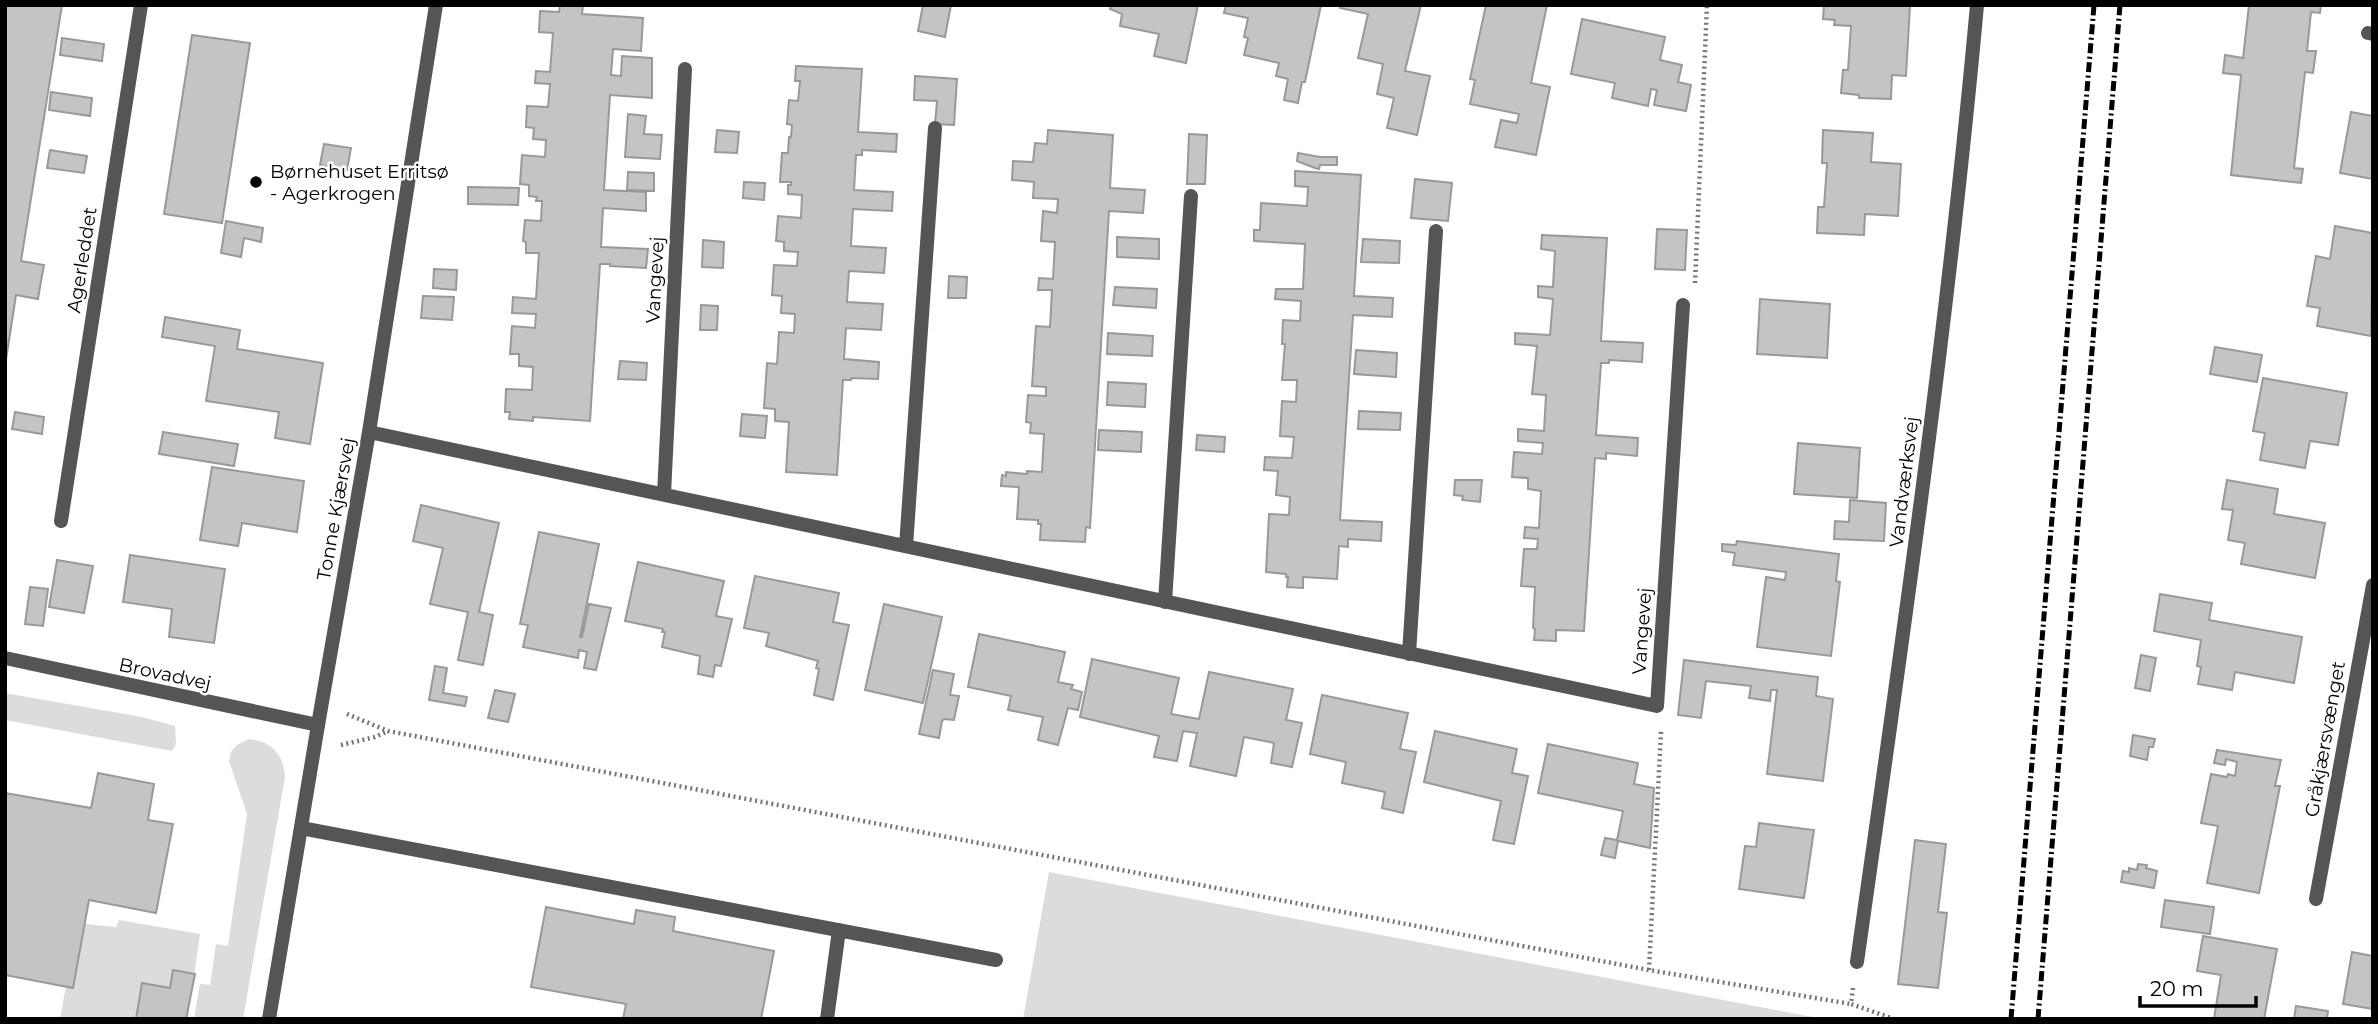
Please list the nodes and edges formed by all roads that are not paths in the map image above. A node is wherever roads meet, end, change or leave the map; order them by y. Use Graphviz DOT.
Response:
graph roads {
  1 [pos="141,5"];
  2 [pos="436,5"];
  3 [pos="1977,5"];
  4 [pos="685,69"];
  5 [pos="935,128"];
  6 [pos="1191,196"];
  7 [pos="1436,231"];
  8 [pos="1683,305"];
  9 [pos="369,432"];
  10 [pos="664,494"];
  11 [pos="61,522"];
  12 [pos="905,546"];
  13 [pos="2373,586"];
  14 [pos="1165,602"];
  15 [pos="1409,654"];
  16 [pos="5,658"];
  17 [pos="318,725"];
  18 [pos="300,828"];
  19 [pos="2316,899"];
  20 [pos="839,930"];
  21 [pos="996,960"];
  22 [pos="1857,962"];
  23 [pos="269,1019"];
  24 [pos="827,1019"];
  1 -- 11 [label="street, Agerleddet"];
  2 -- 9 [label="street, Tonne Kjærsvej"];
  3 -- 22 [label="street, Vandværksvej"];
  4 -- 10 [label="street, Vangevej"];
  5 -- 12 [label="street"];
  6 -- 14 [label="street"];
  7 -- 15 [label="street"];
  8 -- 15 [label="street, Vangevej"];
  9 -- 10 [label="street, Vangevej"];
  9 -- 17 [label="street, Tonne Kjærsvej"];
  10 -- 12 [label="street, Vangevej"];
  12 -- 14 [label="street, Vangevej"];
  13 -- 19 [label="street, Gråkjærsvænget"];
  14 -- 15 [label="street, Vangevej"];
  16 -- 17 [label="street, Brovadvej"];
  17 -- 18 [label="street, Tonne Kjærsvej"];
  18 -- 20 [label="street"];
  18 -- 23 [label="street, Tonne Kjærsvej"];
  20 -- 21 [label="street"];
  20 -- 24 [label="street"];
}
